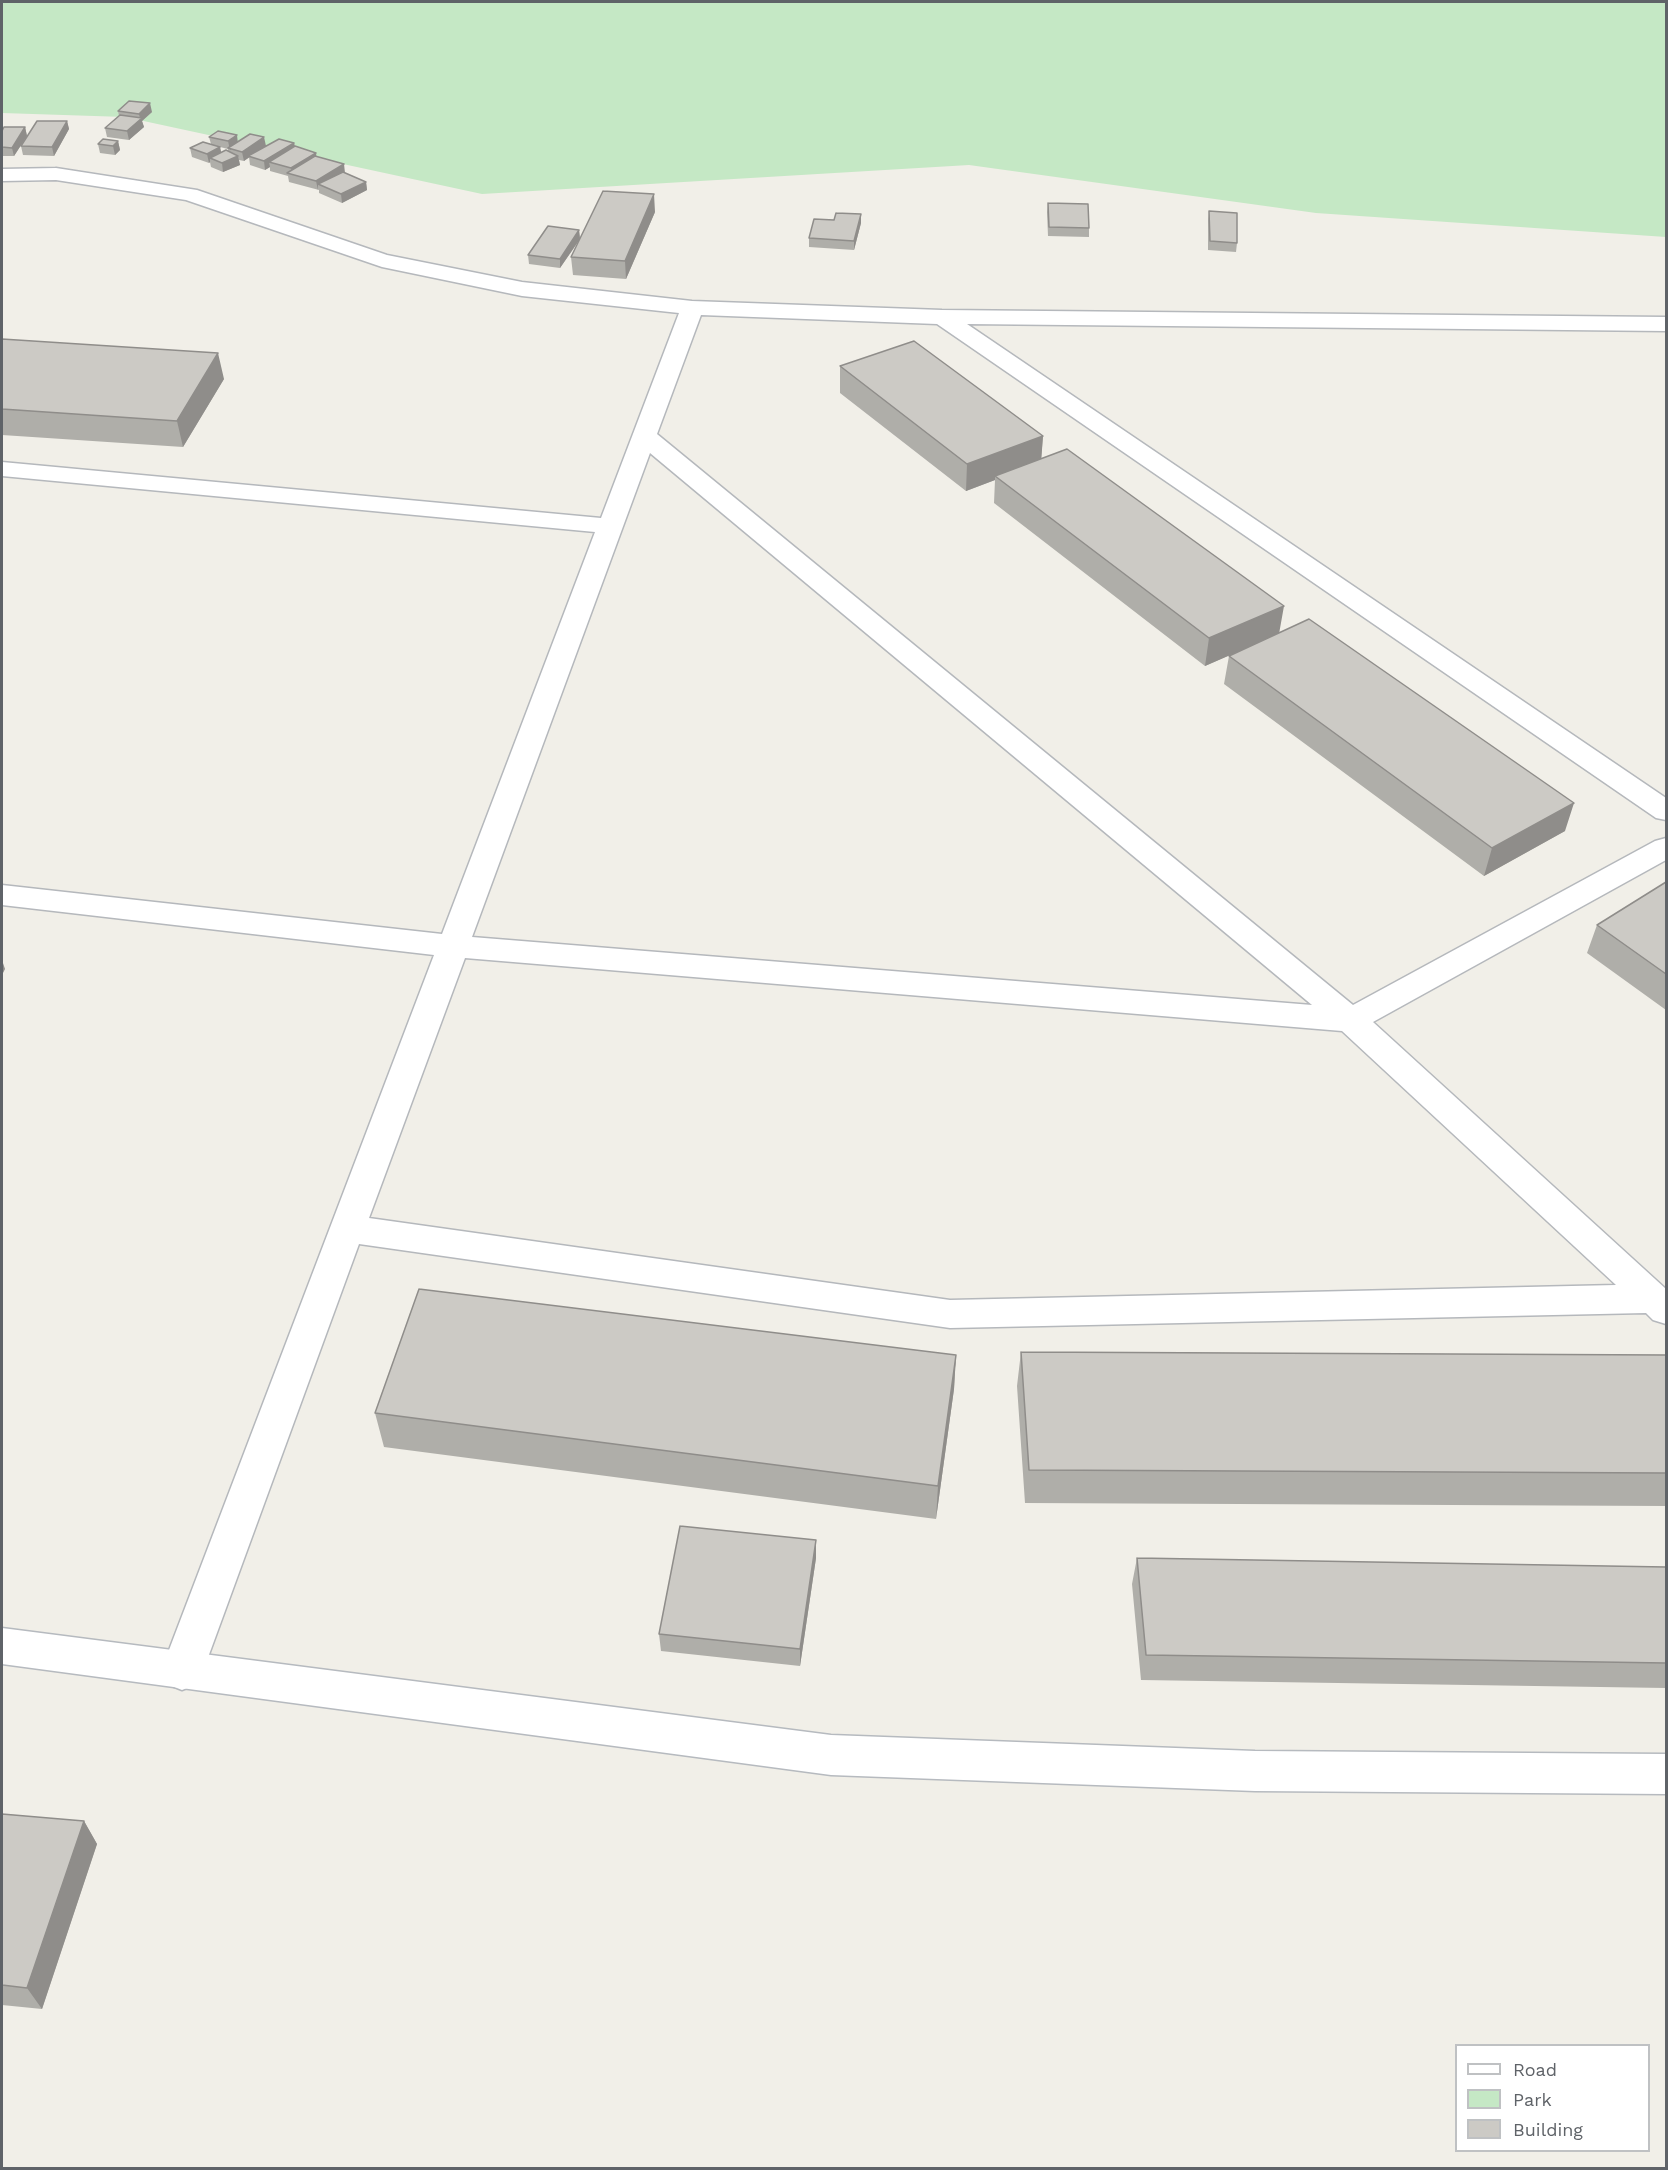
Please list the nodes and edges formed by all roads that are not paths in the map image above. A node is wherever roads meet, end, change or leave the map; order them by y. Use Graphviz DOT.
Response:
graph roads {
  1 [pos="2,175"];
  2 [pos="692,308"];
  3 [pos="942,317"];
  4 [pos="1666,324"];
  5 [pos="644,436"];
  6 [pos="2,469"];
  7 [pos="610,526"];
  8 [pos="1666,811"];
  9 [pos="1666,848"];
  10 [pos="2,895"];
  11 [pos="453,946"];
  12 [pos="1351,1020"];
  13 [pos="347,1229"];
  14 [pos="1660,1305"];
  15 [pos="2,1646"];
  16 [pos="182,1671"];
  17 [pos="1666,1774"];
  1 -- 2 [label="street"];
  2 -- 3 [label="street"];
  2 -- 5 [label="street"];
  3 -- 4 [label="street"];
  3 -- 8 [label="street"];
  5 -- 7 [label="street"];
  5 -- 12 [label="street"];
  6 -- 7 [label="street"];
  7 -- 11 [label="street"];
  9 -- 12 [label="street"];
  10 -- 11 [label="street"];
  11 -- 12 [label="street"];
  11 -- 13 [label="street"];
  12 -- 14 [label="street"];
  13 -- 14 [label="street"];
  13 -- 16 [label="street"];
  15 -- 16 [label="street"];
  16 -- 17 [label="street"];
}
